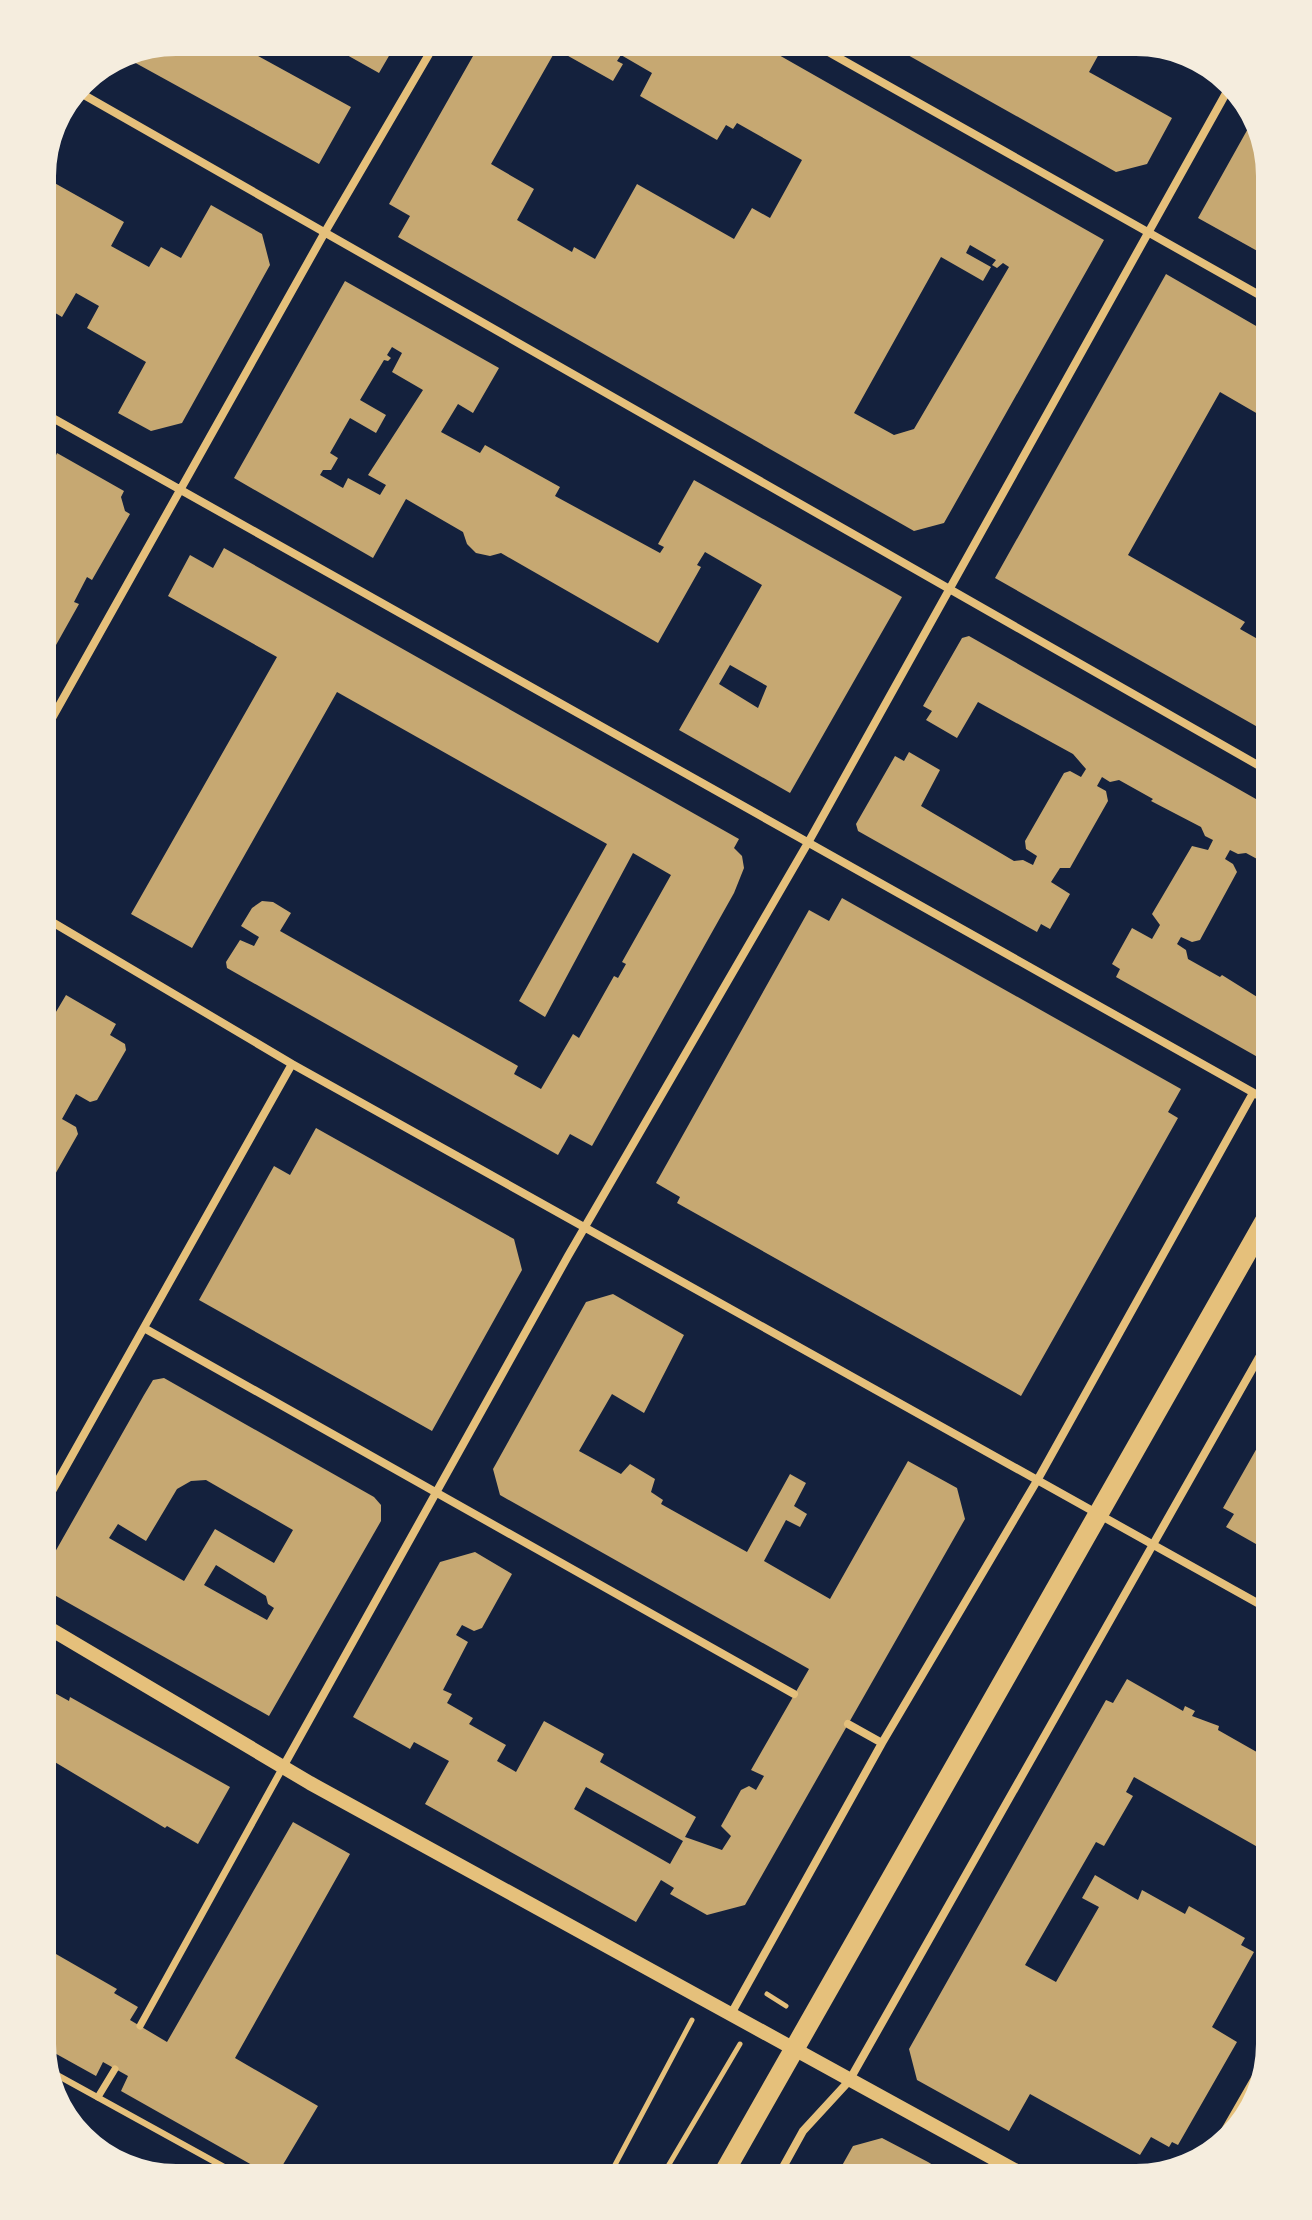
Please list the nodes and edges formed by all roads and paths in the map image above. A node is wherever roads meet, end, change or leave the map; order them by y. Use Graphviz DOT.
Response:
graph roads {
  1 [pos="428,56"];
  2 [pos="835,56"];
  3 [pos="1225,96"];
  4 [pos="87,97"];
  5 [pos="325,232"];
  6 [pos="1147,232"];
  7 [pos="1256,293"];
  8 [pos="56,420"];
  9 [pos="182,489"];
  10 [pos="949,589"];
  11 [pos="56,711"];
  12 [pos="1256,764"];
  13 [pos="809,841"];
  14 [pos="56,924"];
  15 [pos="292,1064"];
  16 [pos="1253,1093"];
  17 [pos="1256,1095"];
  18 [pos="584,1228"];
  19 [pos="1256,1236"];
  20 [pos="144,1328"];
  21 [pos="1256,1363"];
  22 [pos="1038,1479"];
  23 [pos="56,1484"];
  24 [pos="434,1493"];
  25 [pos="1098,1513"];
  26 [pos="1153,1544"];
  27 [pos="1256,1602"];
  28 [pos="56,1632"];
  29 [pos="794,1694"];
  30 [pos="848,1724"];
  31 [pos="882,1743"];
  32 [pos="283,1767"];
  33 [pos="758,1989"];
  34 [pos="786,2006"];
  35 [pos="697,2010"];
  36 [pos="731,2014"];
  37 [pos="140,2026"];
  38 [pos="751,2026"];
  39 [pos="794,2049"];
  40 [pos="115,2069"];
  41 [pos="61,2077"];
  42 [pos="849,2081"];
  43 [pos="98,2097"];
  44 [pos="219,2164"];
  45 [pos="615,2164"];
  46 [pos="669,2164"];
  47 [pos="729,2164"];
  48 [pos="785,2164"];
  49 [pos="1003,2164"];
  1 -- 5 [label="street"];
  2 -- 6 [label="street"];
  3 -- 6 [label="street"];
  4 -- 5 [label="street"];
  5 -- 9 [label="street"];
  5 -- 10 [label="street"];
  6 -- 7 [label="street"];
  6 -- 10 [label="street"];
  8 -- 9 [label="street"];
  9 -- 11 [label="street"];
  9 -- 13 [label="street"];
  10 -- 12 [label="street"];
  10 -- 13 [label="street"];
  13 -- 16 [label="street"];
  13 -- 18 [label="street"];
  14 -- 15 [label="street"];
  15 -- 18 [label="street"];
  15 -- 20 [label="street"];
  16 -- 17 [label="street"];
  16 -- 22 [label="street"];
  18 -- 22 [label="street"];
  18 -- 24 [label="street"];
  19 -- 25 [label="main road"];
  20 -- 23 [label="street"];
  20 -- 24 [label="street"];
  21 -- 26 [label="street"];
  22 -- 25 [label="street"];
  22 -- 31 [label="street"];
  24 -- 29 [label="street"];
  24 -- 32 [label="street"];
  25 -- 26 [label="street"];
  25 -- 39 [label="main road"];
  26 -- 27 [label="street"];
  26 -- 42 [label="street"];
  28 -- 32 [label="street"];
  30 -- 31 [label="street"];
  31 -- 36 [label="street"];
  32 -- 36 [label="street"];
  32 -- 37 [label="street"];
  33 -- 34 [label="path"];
  35 -- 45 [label="path"];
  36 -- 38 [label="street"];
  38 -- 39 [label="street"];
  38 -- 46 [label="path"];
  39 -- 42 [label="street"];
  39 -- 47 [label="main road"];
  40 -- 43 [label="street"];
  41 -- 43 [label="lane"];
  42 -- 48 [label="street"];
  42 -- 49 [label="street"];
  43 -- 44 [label="lane"];
}
